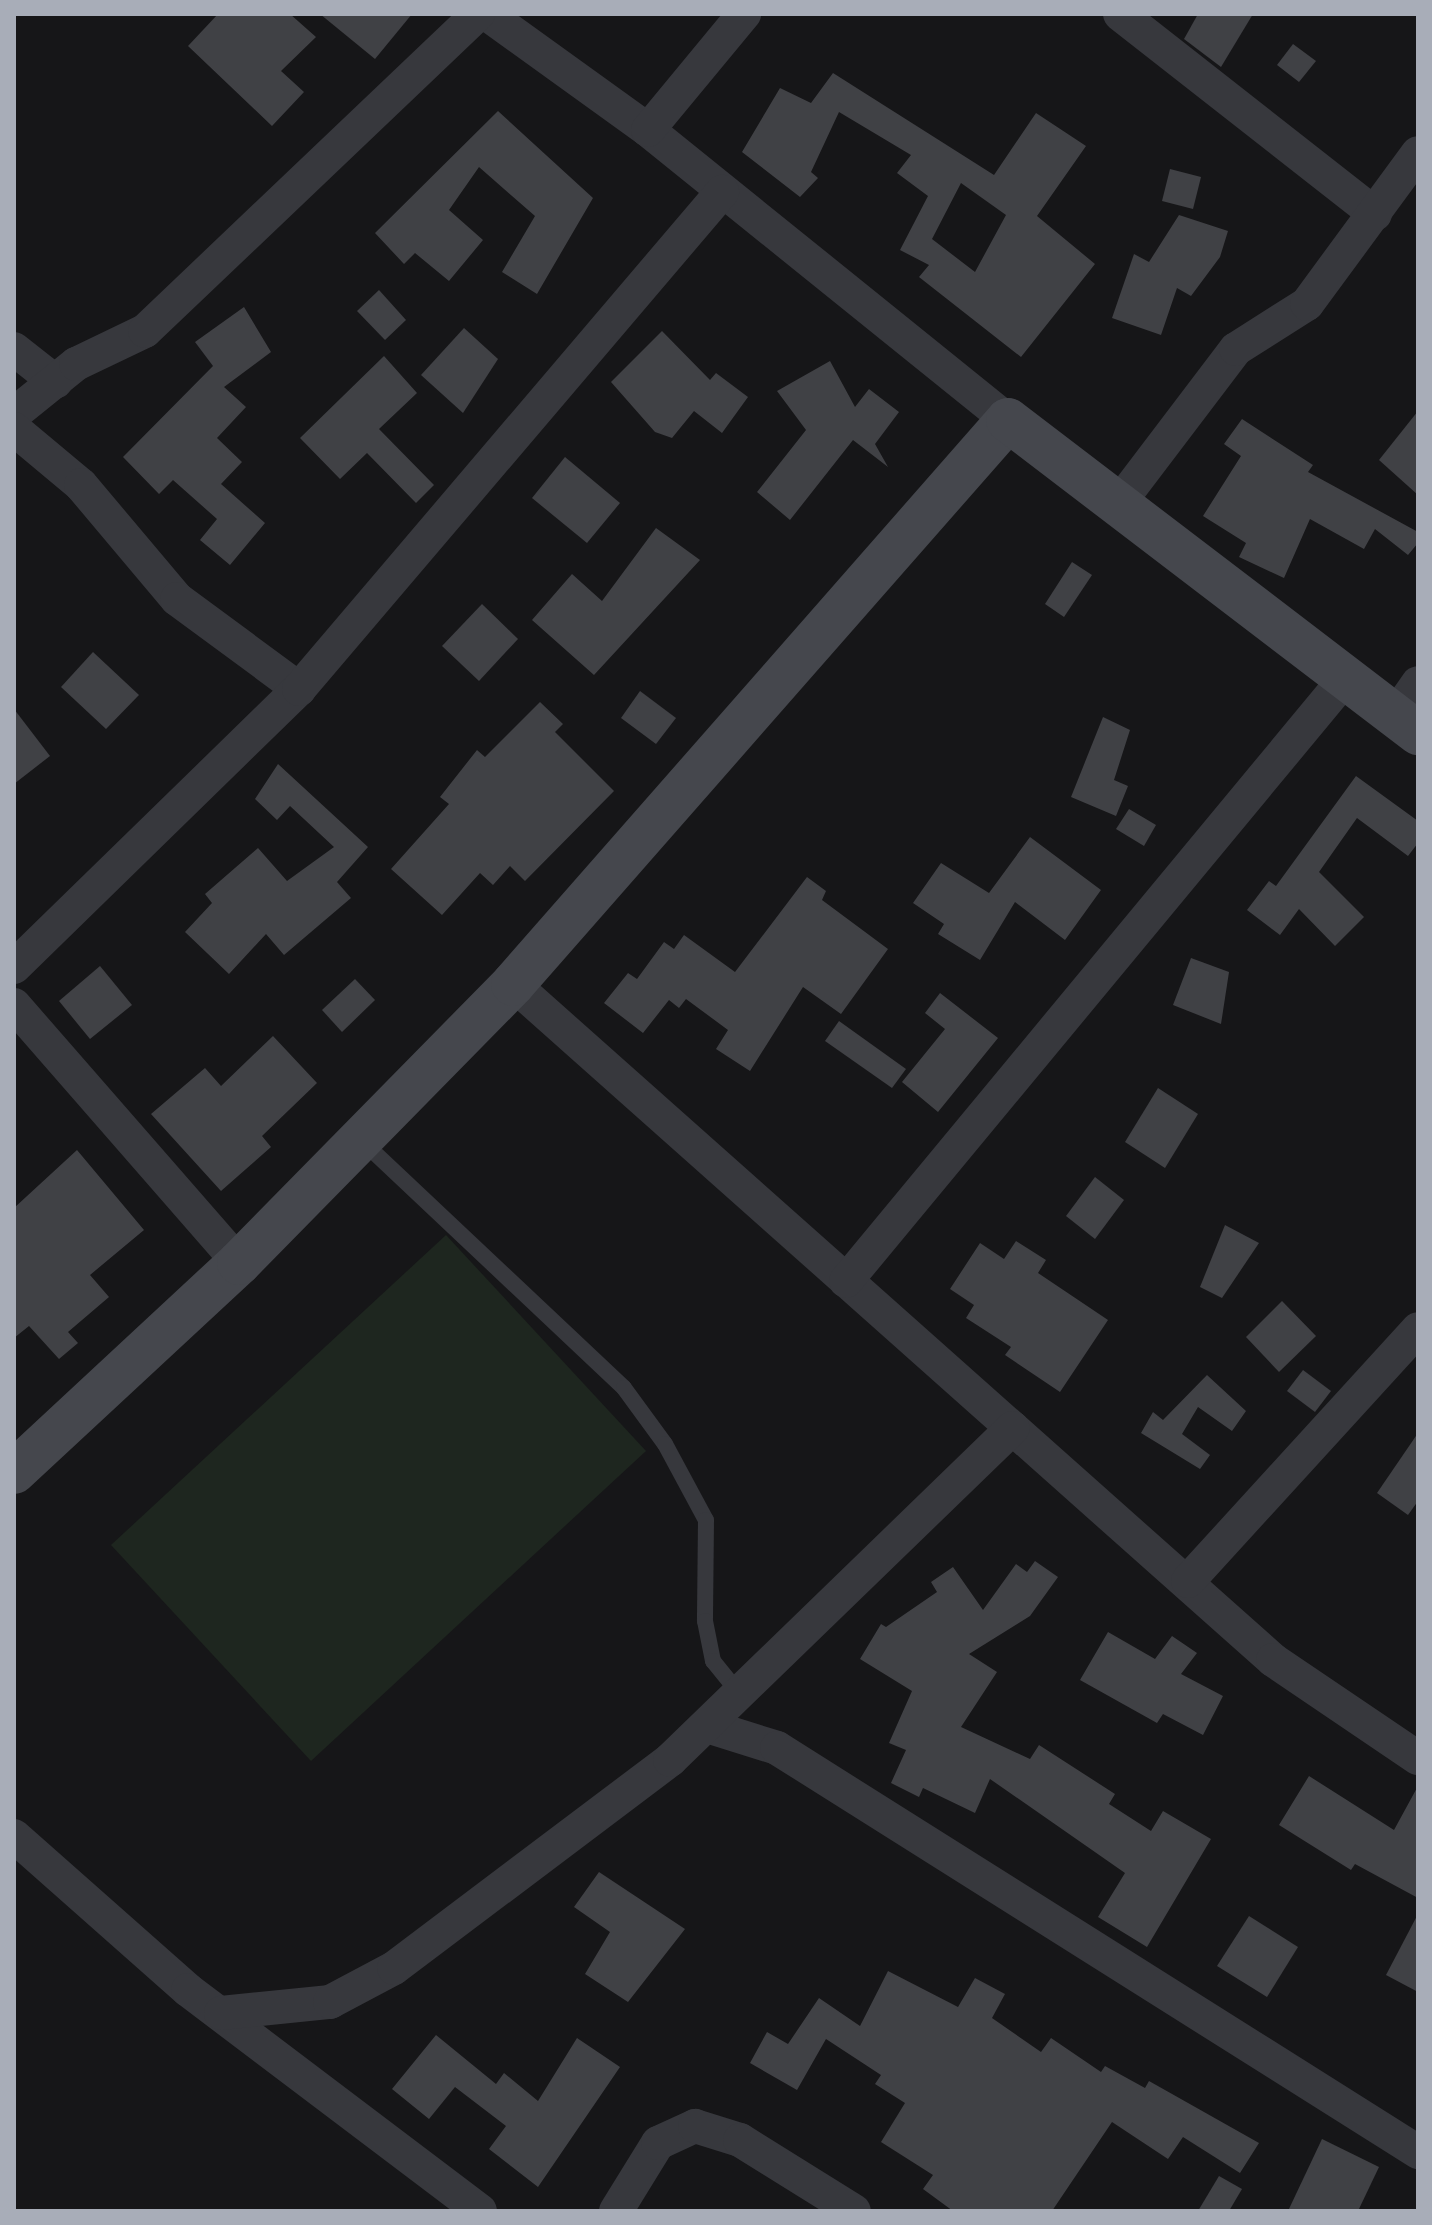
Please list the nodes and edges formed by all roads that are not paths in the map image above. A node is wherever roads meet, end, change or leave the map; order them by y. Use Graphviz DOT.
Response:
graph roads {
  1 [pos="478,14"];
  2 [pos="487,14"];
  3 [pos="744,14"];
  4 [pos="1120,14"];
  5 [pos="648,130"];
  6 [pos="1418,153"];
  7 [pos="722,192"];
  8 [pos="1375,214"];
  9 [pos="14,349"];
  10 [pos="56,382"];
  11 [pos="14,414"];
  12 [pos="1008,420"];
  13 [pos="14,429"];
  14 [pos="1119,503"];
  15 [pos="1343,681"];
  16 [pos="299,689"];
  17 [pos="1410,711"];
  18 [pos="14,967"];
  19 [pos="513,984"];
  20 [pos="14,1005"];
  21 [pos="360,1139"];
  22 [pos="239,1263"];
  23 [pos="846,1281"];
  24 [pos="1418,1329"];
  25 [pos="1012,1428"];
  26 [pos="14,1472"];
  27 [pos="1188,1581"];
  28 [pos="736,1689"];
  29 [pos="707,1726"];
  30 [pos="1418,1758"];
  31 [pos="14,1836"];
  32 [pos="221,2013"];
  33 [pos="1418,2152"];
  34 [pos="480,2211"];
  35 [pos="616,2211"];
  36 [pos="854,2211"];
  1 -- 10 [label="street"];
  2 -- 5 [label="street"];
  3 -- 5 [label="street"];
  4 -- 8 [label="street"];
  5 -- 7 [label="street"];
  6 -- 8 [label="street"];
  7 -- 12 [label="street"];
  7 -- 16 [label="street"];
  8 -- 14 [label="street"];
  9 -- 10 [label="street"];
  10 -- 11 [label="street"];
  12 -- 14 [label="street"];
  12 -- 19 [label="street"];
  13 -- 16 [label="street"];
  14 -- 15 [label="street"];
  15 -- 17 [label="street"];
  15 -- 23 [label="street"];
  16 -- 18 [label="street"];
  19 -- 21 [label="street"];
  19 -- 23 [label="street"];
  20 -- 22 [label="street"];
  21 -- 22 [label="street"];
  21 -- 28 [label="lane"];
  22 -- 26 [label="street"];
  23 -- 25 [label="street"];
  24 -- 27 [label="street"];
  25 -- 27 [label="street"];
  25 -- 28 [label="street"];
  27 -- 30 [label="street"];
  28 -- 29 [label="street"];
  29 -- 32 [label="street"];
  29 -- 33 [label="street"];
  31 -- 32 [label="street"];
  32 -- 34 [label="street"];
  35 -- 36 [label="street"];
}
